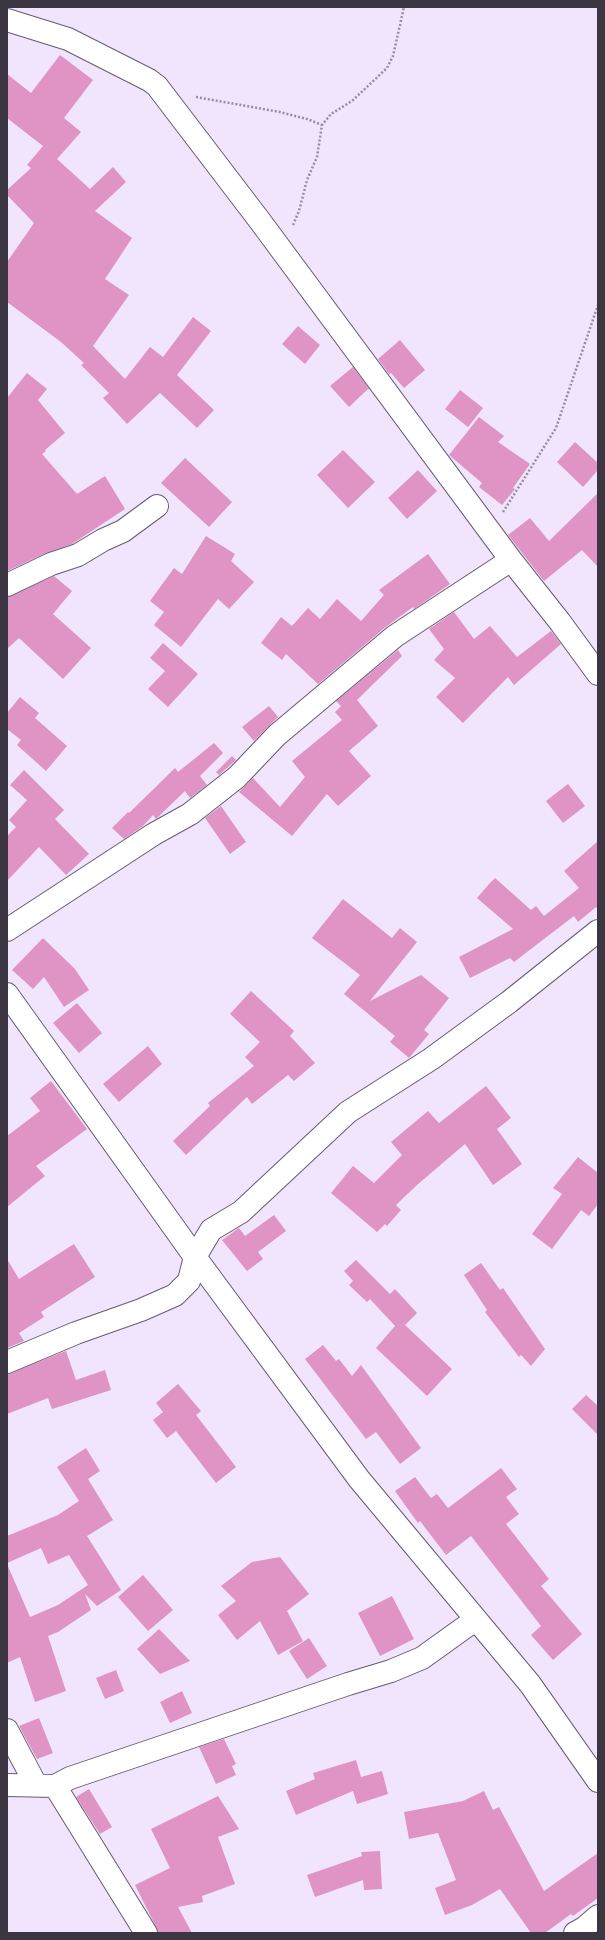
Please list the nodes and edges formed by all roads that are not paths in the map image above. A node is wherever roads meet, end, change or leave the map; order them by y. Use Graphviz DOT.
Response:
graph roads {
  1 [pos="7,20"];
  2 [pos="157,506"];
  3 [pos="511,560"];
  4 [pos="7,585"];
  5 [pos="598,674"];
  6 [pos="7,930"];
  7 [pos="598,931"];
  8 [pos="7,994"];
  9 [pos="195,1258"];
  10 [pos="7,1362"];
  11 [pos="475,1620"];
  12 [pos="7,1730"];
  13 [pos="598,1781"];
  14 [pos="7,1785"];
  15 [pos="46,1786"];
  16 [pos="598,1916"];
  17 [pos="146,1933"];
  18 [pos="575,1933"];
  1 -- 3 [label="street"];
  2 -- 4 [label="street"];
  3 -- 5 [label="street"];
  3 -- 6 [label="street"];
  7 -- 9 [label="street"];
  8 -- 9 [label="street"];
  9 -- 10 [label="street"];
  9 -- 11 [label="street"];
  11 -- 13 [label="street"];
  11 -- 15 [label="street"];
  12 -- 15 [label="street"];
  14 -- 15 [label="street"];
  15 -- 17 [label="street"];
  16 -- 18 [label="street"];
}
